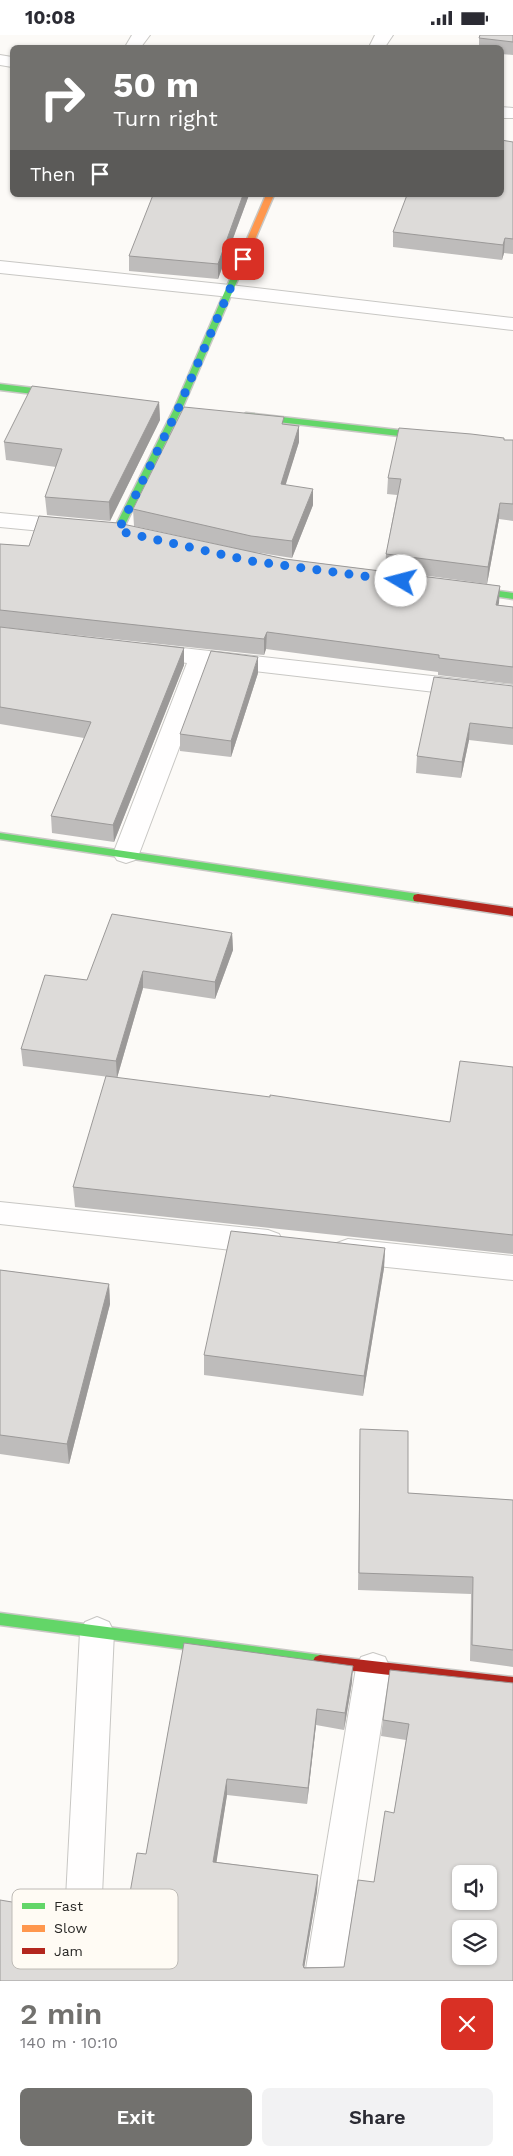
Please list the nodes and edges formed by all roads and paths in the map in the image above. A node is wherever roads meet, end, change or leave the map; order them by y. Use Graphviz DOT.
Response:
graph roads {
  1 [pos="269,197"];
  2 [pos="0,267"];
  3 [pos="230,291"];
  4 [pos="513,324"];
  5 [pos="0,387"];
  6 [pos="79,397"];
  7 [pos="237,415"];
  8 [pos="444,438"];
  9 [pos="0,520"];
  10 [pos="118,531"];
  11 [pos="156,539"];
  12 [pos="455,588"];
  13 [pos="513,595"];
  14 [pos="125,649"];
  15 [pos="202,657"];
  16 [pos="513,693"];
  17 [pos="0,836"];
  18 [pos="126,854"];
  19 [pos="513,912"];
  20 [pos="0,1213"];
  21 [pos="296,1245"];
  22 [pos="326,1248"];
  23 [pos="513,1268"];
  24 [pos="0,1619"];
  25 [pos="97,1632"];
  26 [pos="373,1668"];
  27 [pos="513,1683"];
  28 [pos="84,1889"];
  29 [pos="323,1981"];
  1 -- 3 [label="street"];
  2 -- 3 [label="street"];
  3 -- 4 [label="street"];
  3 -- 10 [label="street"];
  5 -- 6 [label="street"];
  7 -- 8 [label="street"];
  9 -- 10 [label="street"];
  10 -- 11 [label="street"];
  12 -- 13 [label="street"];
  14 -- 15 [label="street"];
  15 -- 16 [label="street"];
  15 -- 18 [label="street"];
  17 -- 18 [label="street"];
  18 -- 19 [label="street"];
  20 -- 21 [label="street"];
  22 -- 23 [label="street"];
  24 -- 25 [label="street"];
  25 -- 26 [label="street"];
  25 -- 28 [label="street"];
  26 -- 27 [label="street"];
  26 -- 29 [label="street"];
}
